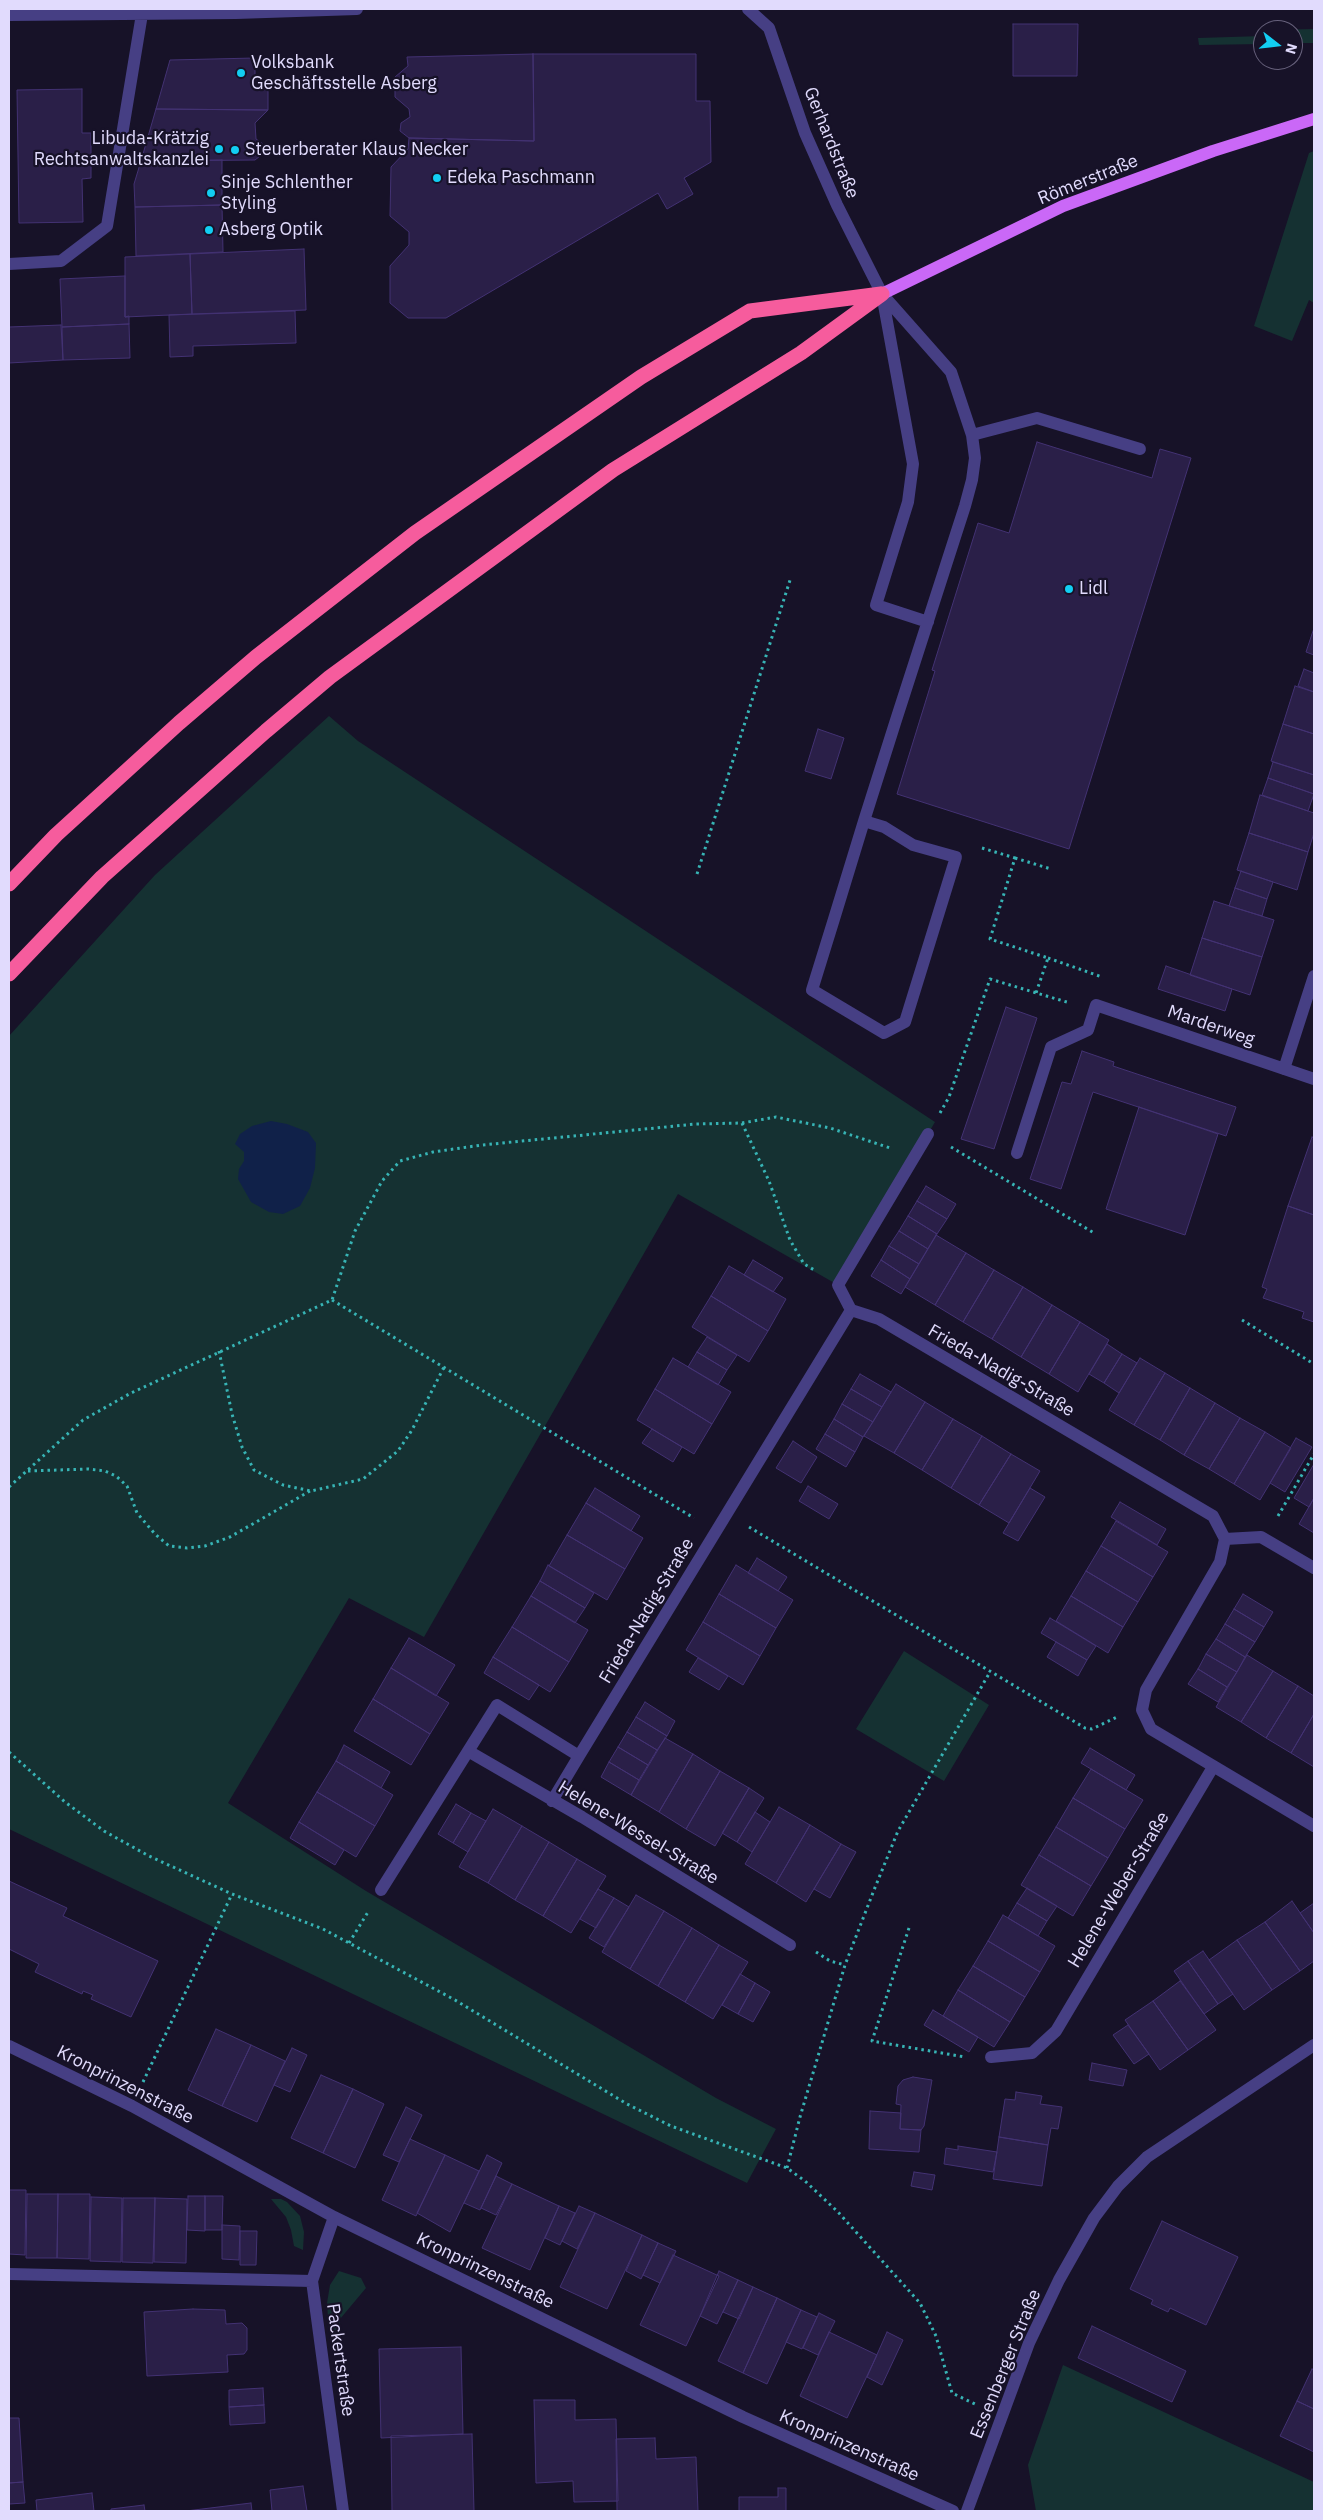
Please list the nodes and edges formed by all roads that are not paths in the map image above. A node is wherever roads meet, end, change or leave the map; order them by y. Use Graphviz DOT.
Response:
graph roads {
  1 [pos="357,9"];
  2 [pos="748,9"];
  3 [pos="142,14"];
  4 [pos="9,15"];
  5 [pos="1314,119"];
  6 [pos="9,264"];
  7 [pos="882,294"];
  8 [pos="972,435"];
  9 [pos="1140,449"];
  10 [pos="928,622"];
  11 [pos="864,821"];
  12 [pos="9,884"];
  13 [pos="9,974"];
  14 [pos="1314,976"];
  15 [pos="1284,1069"];
  16 [pos="1314,1079"];
  17 [pos="928,1134"];
  18 [pos="1017,1154"];
  19 [pos="851,1310"];
  20 [pos="1225,1539"];
  21 [pos="1314,1568"];
  22 [pos="468,1751"];
  23 [pos="580,1756"];
  24 [pos="1212,1767"];
  25 [pos="552,1801"];
  26 [pos="1314,1826"];
  27 [pos="381,1890"];
  28 [pos="790,1945"];
  29 [pos="1314,2045"];
  30 [pos="9,2046"];
  31 [pos="991,2057"];
  32 [pos="334,2217"];
  33 [pos="9,2274"];
  34 [pos="312,2281"];
  35 [pos="343,2511"];
  36 [pos="953,2511"];
  37 [pos="967,2511"];
  1 -- 3 [label="street"];
  2 -- 7 [label="street, Gerhardstraße"];
  3 -- 4 [label="street"];
  3 -- 6 [label="street"];
  5 -- 7 [label="main road, Römerstraße"];
  7 -- 8 [label="street"];
  7 -- 10 [label="street"];
  7 -- 12 [label="highway"];
  7 -- 13 [label="highway"];
  8 -- 9 [label="street"];
  8 -- 10 [label="street"];
  10 -- 11 [label="street"];
  11 -- 11 [label="street"];
  14 -- 15 [label="street"];
  15 -- 16 [label="street, Marderweg"];
  15 -- 18 [label="street, Marderweg"];
  17 -- 19 [label="street"];
  19 -- 20 [label="street, Frieda-Nadig-Straße"];
  19 -- 23 [label="street, Frieda-Nadig-Straße"];
  20 -- 21 [label="street"];
  20 -- 24 [label="street"];
  22 -- 23 [label="street"];
  22 -- 25 [label="street, Helene-Wessel-Straße"];
  22 -- 27 [label="street"];
  23 -- 25 [label="street, Frieda-Nadig-Straße"];
  24 -- 26 [label="street"];
  24 -- 31 [label="street, Helene-Weber-Straße"];
  25 -- 28 [label="street, Helene-Wessel-Straße"];
  29 -- 37 [label="street, Essenberger Straße"];
  30 -- 32 [label="street, Kronprinzenstraße"];
  32 -- 34 [label="street, Packertstraße"];
  32 -- 36 [label="street, Kronprinzenstraße"];
  33 -- 34 [label="street"];
  34 -- 35 [label="street, Packertstraße"];
}
